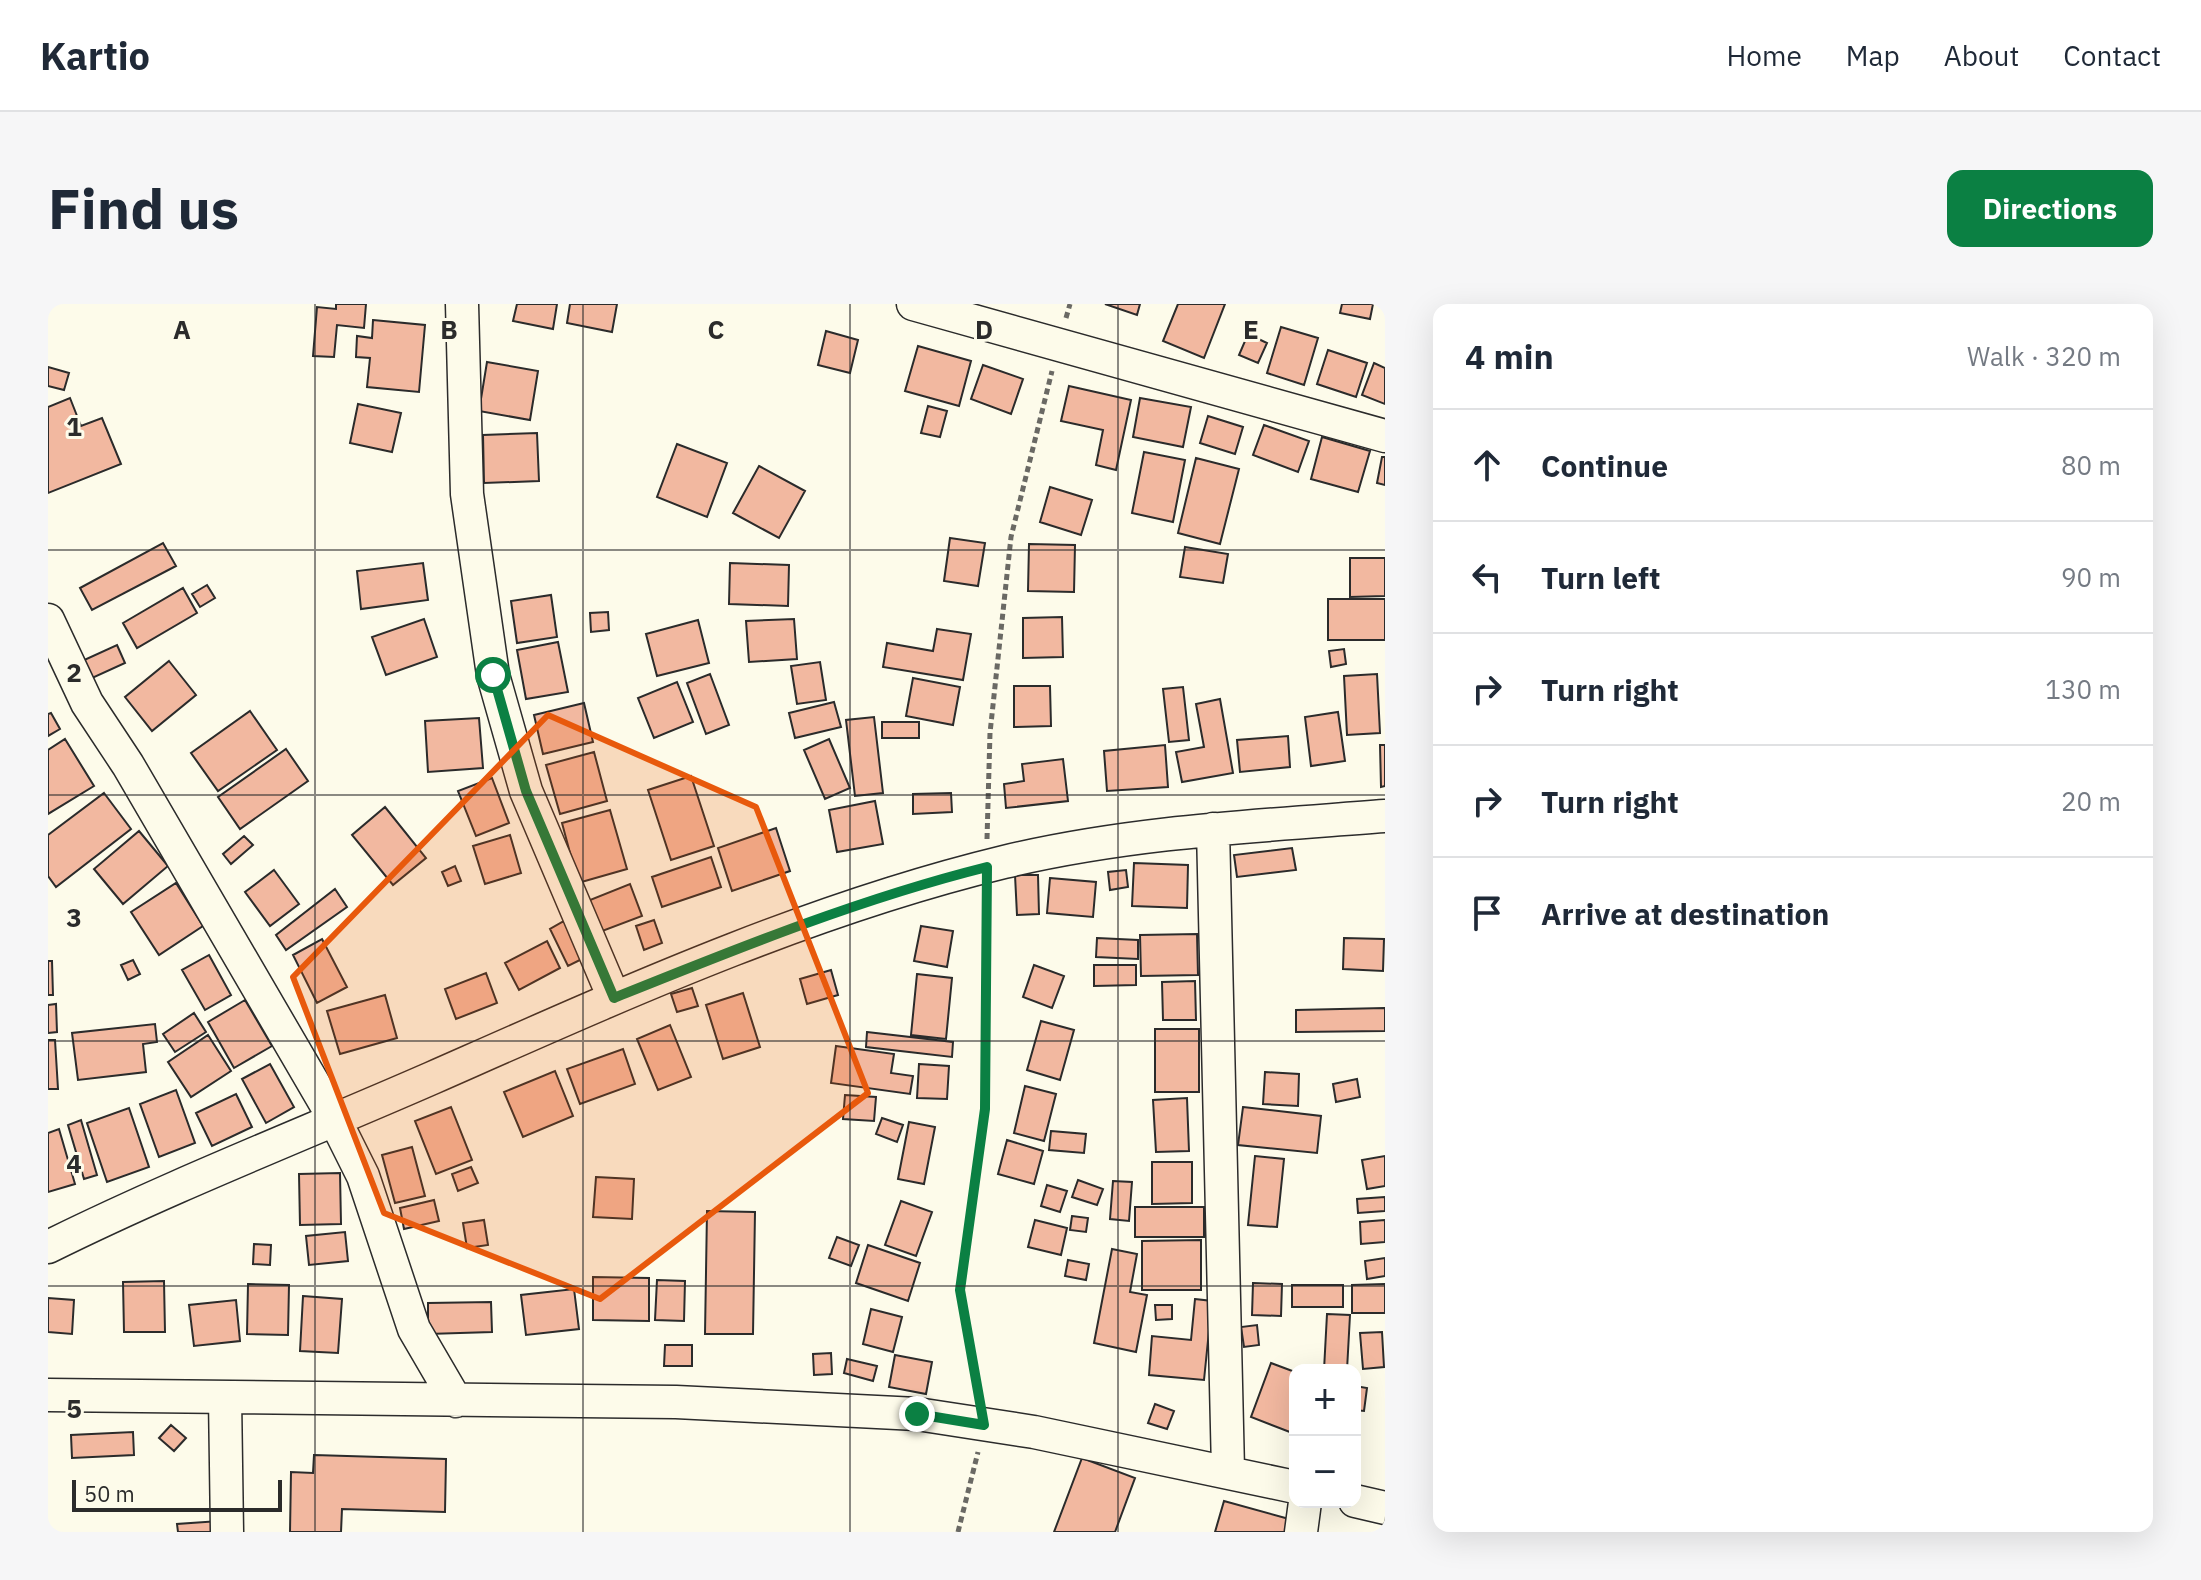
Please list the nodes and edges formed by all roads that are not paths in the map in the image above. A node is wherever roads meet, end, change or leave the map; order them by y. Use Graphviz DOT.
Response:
graph roads {
  1 [pos="462,304"];
  2 [pos="913,304"];
  3 [pos="1385,436"];
  4 [pos="48,620"];
  5 [pos="1385,816"];
  6 [pos="1213,829"];
  7 [pos="614,998"];
  8 [pos="335,1120"];
  9 [pos="48,1247"];
  10 [pos="48,1395"];
  11 [pos="225,1397"];
  12 [pos="456,1401"];
  13 [pos="1228,1470"];
  14 [pos="1289,1485"];
  15 [pos="1361,1502"];
  16 [pos="1304,1508"];
  17 [pos="1385,1508"];
  18 [pos="227,1532"];
  19 [pos="1301,1532"];
  1 -- 7 [label="street"];
  2 -- 3 [label="street"];
  4 -- 8 [label="street"];
  5 -- 6 [label="street"];
  6 -- 7 [label="street"];
  6 -- 13 [label="street"];
  7 -- 8 [label="street"];
  8 -- 9 [label="street"];
  8 -- 12 [label="street"];
  10 -- 11 [label="street"];
  11 -- 12 [label="street"];
  11 -- 18 [label="street"];
  12 -- 13 [label="street"];
  13 -- 14 [label="street"];
  15 -- 17 [label="street"];
  16 -- 19 [label="street"];
}
